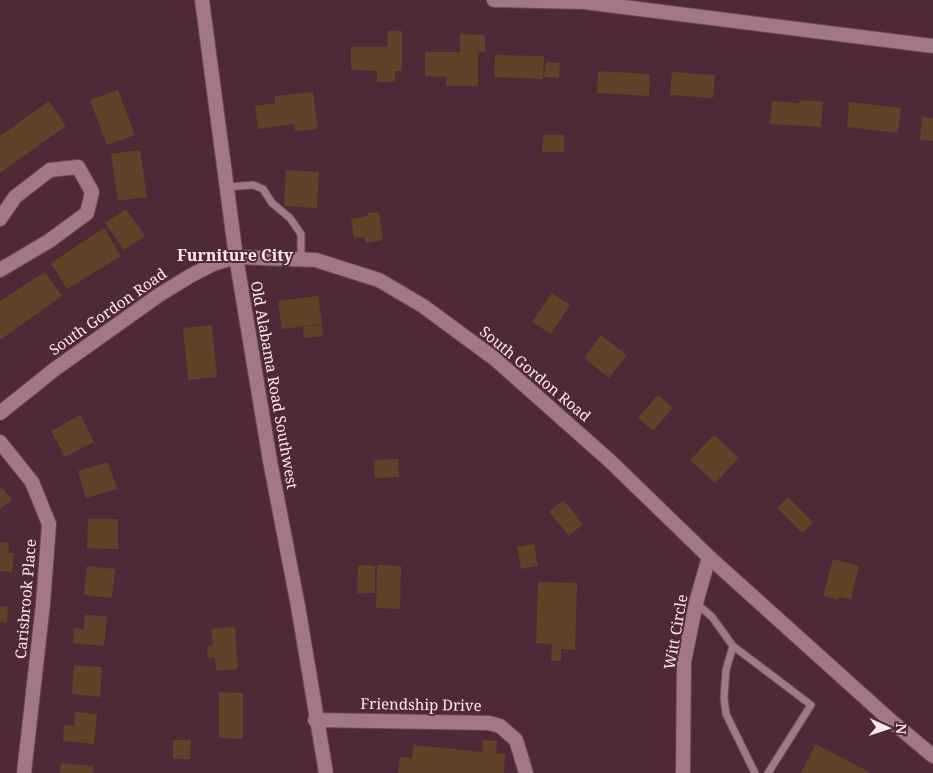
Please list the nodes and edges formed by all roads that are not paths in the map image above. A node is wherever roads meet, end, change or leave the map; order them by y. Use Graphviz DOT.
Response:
graph roads {
  1 [pos="202,0"];
  2 [pos="494,0"];
  3 [pos="583,1"];
  4 [pos="933,46"];
  5 [pos="227,187"];
  6 [pos="0,219"];
  7 [pos="236,257"];
  8 [pos="301,260"];
  9 [pos="0,270"];
  10 [pos="0,413"];
  11 [pos="0,442"];
  12 [pos="709,557"];
  13 [pos="696,603"];
  14 [pos="733,646"];
  15 [pos="316,720"];
  16 [pos="933,756"];
  17 [pos="24,773"];
  18 [pos="326,773"];
  19 [pos="526,773"];
  20 [pos="683,773"];
  21 [pos="755,773"];
  22 [pos="768,773"];
  1 -- 5 [label="street, Old Alabama Road Southwest"];
  2 -- 3 [label="street"];
  3 -- 4 [label="street"];
  5 -- 7 [label="street, Old Alabama Road Southwest"];
  5 -- 8 [label="lane"];
  6 -- 9 [label="street"];
  7 -- 8 [label="street, South Gordon Road"];
  7 -- 10 [label="street, South Gordon Road"];
  7 -- 15 [label="street, Old Alabama Road Southwest"];
  8 -- 12 [label="street, South Gordon Road"];
  11 -- 17 [label="street, Carisbrook Place"];
  12 -- 13 [label="street, Witt Circle"];
  12 -- 16 [label="street, South Gordon Road"];
  13 -- 14 [label="lane"];
  13 -- 20 [label="street, Witt Circle"];
  14 -- 21 [label="lane"];
  14 -- 22 [label="lane"];
  15 -- 18 [label="street, Old Alabama Road Southwest"];
  15 -- 19 [label="street, Friendship Drive"];
}
